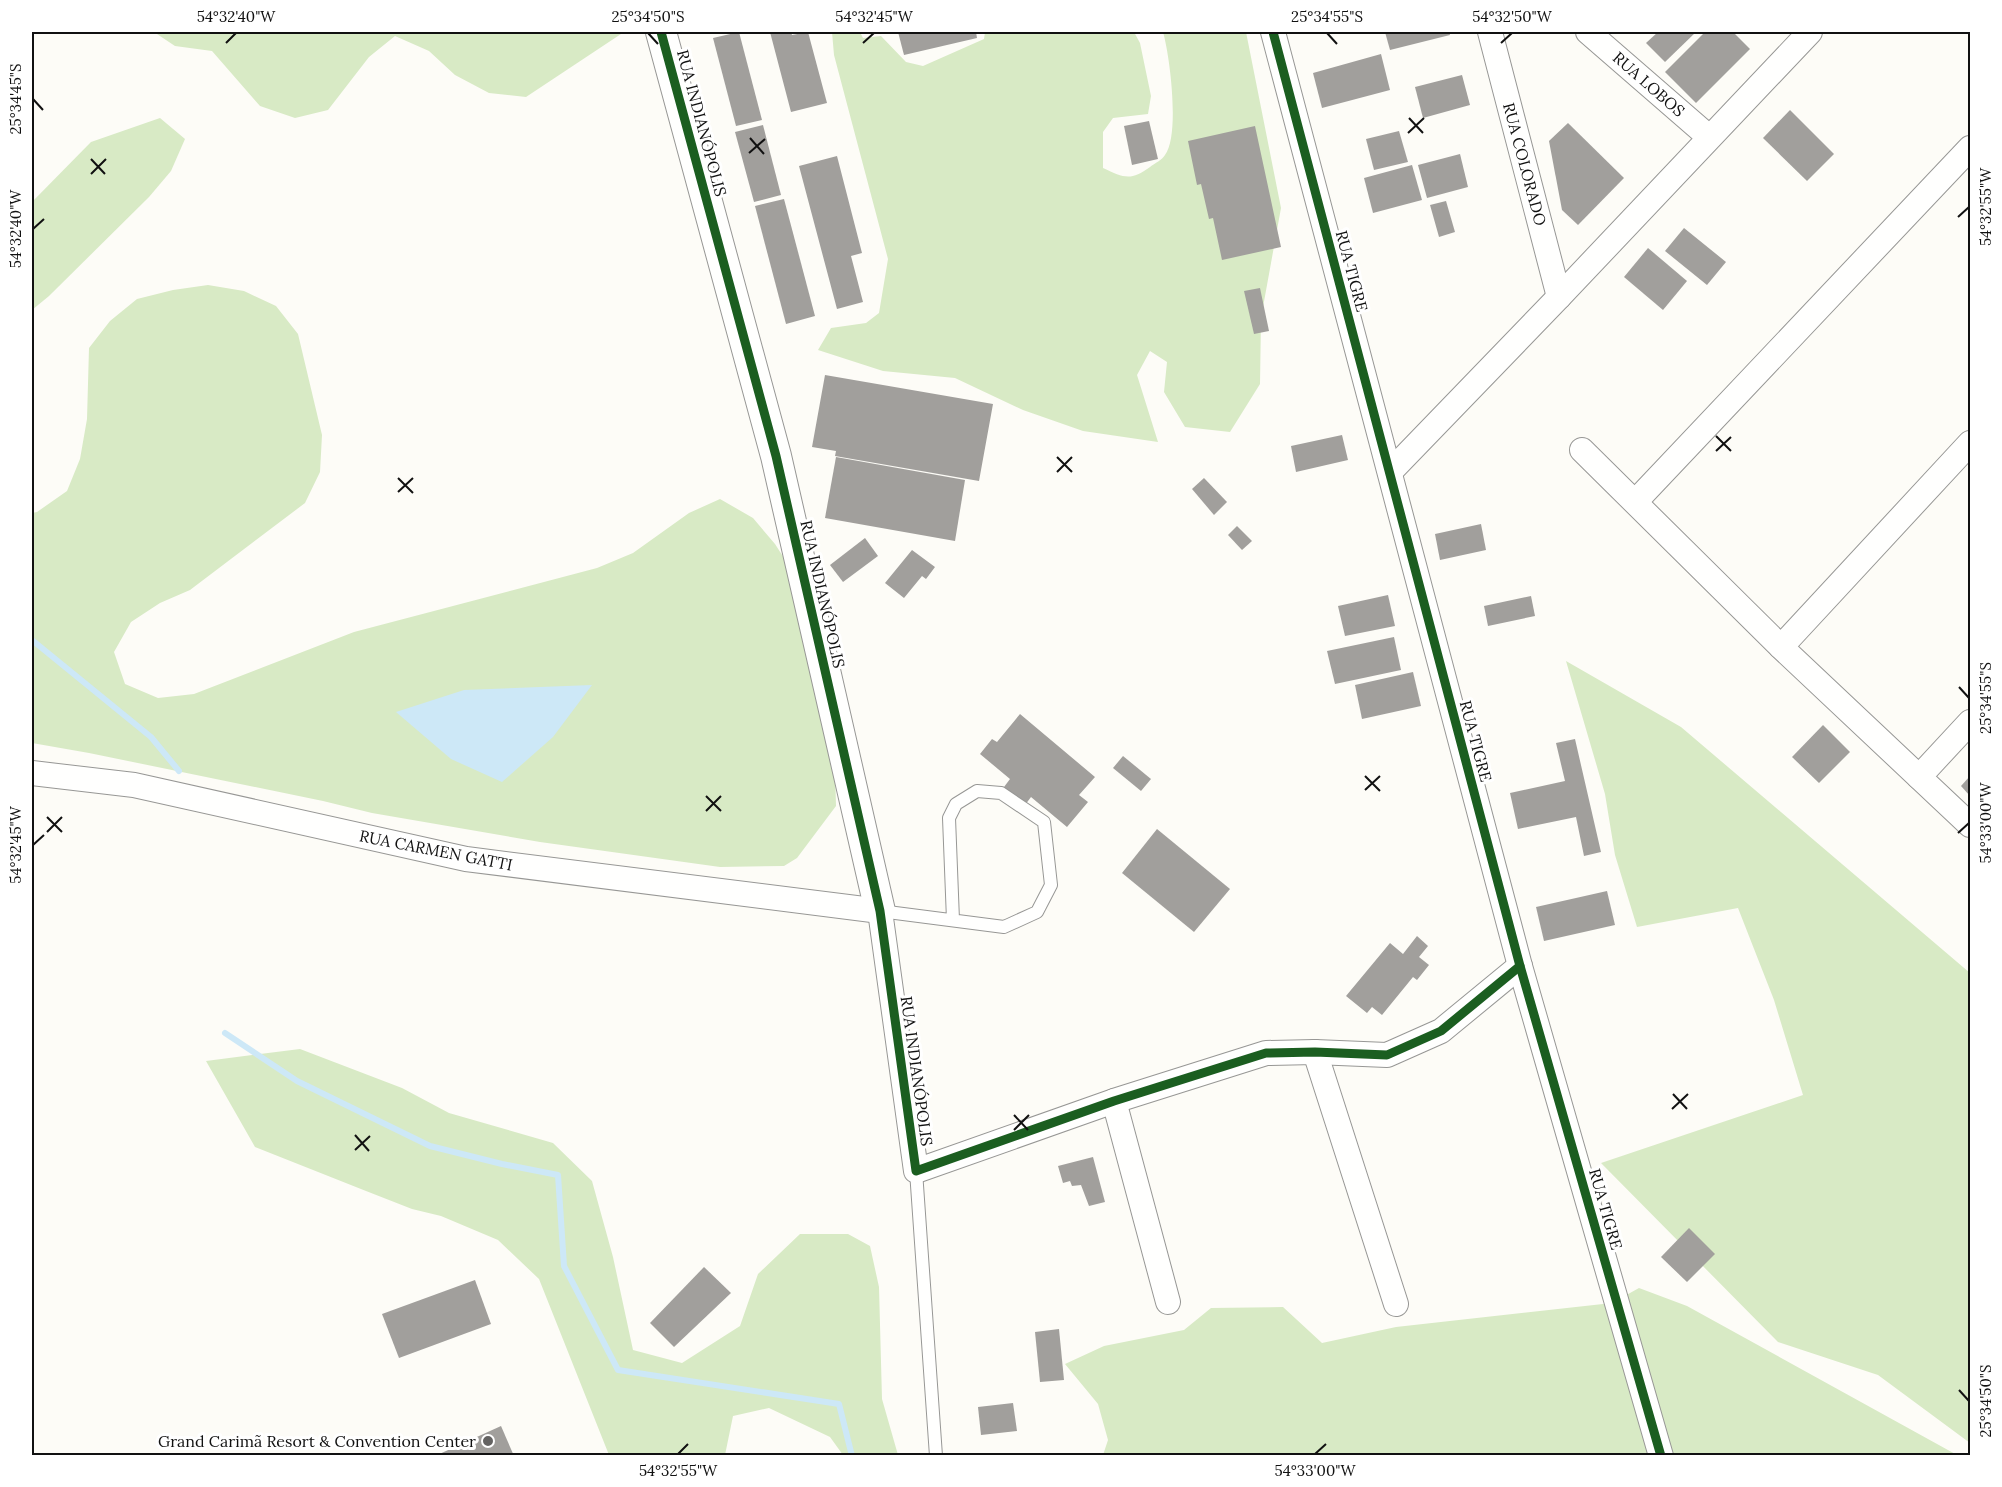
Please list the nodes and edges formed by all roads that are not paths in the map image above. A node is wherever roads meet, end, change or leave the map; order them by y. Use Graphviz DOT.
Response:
graph roads {
  1 [pos="661,32"];
  2 [pos="1273,32"];
  3 [pos="1490,32"];
  4 [pos="1588,32"];
  5 [pos="1810,32"];
  6 [pos="1709,137"];
  7 [pos="1971,148"];
  8 [pos="1559,297"];
  9 [pos="1971,443"];
  10 [pos="1582,450"];
  11 [pos="1390,472"];
  12 [pos="1636,501"];
  13 [pos="1781,647"];
  14 [pos="1971,722"];
  15 [pos="32,773"];
  16 [pos="1919,777"];
  17 [pos="1971,825"];
  18 [pos="880,911"];
  19 [pos="953,920"];
  20 [pos="1520,966"];
  21 [pos="1315,1052"];
  22 [pos="1114,1101"];
  23 [pos="916,1171"];
  24 [pos="1168,1302"];
  25 [pos="1396,1304"];
  26 [pos="936,1455"];
  27 [pos="1661,1455"];
  1 -- 18 [label="street, RUA INDIANÓPOLIS"];
  2 -- 11 [label="street, RUA TIGRE"];
  3 -- 8 [label="street, RUA COLORADO"];
  4 -- 6 [label="street, RUA LOBOS"];
  5 -- 6 [label="street"];
  6 -- 8 [label="street"];
  7 -- 12 [label="street"];
  8 -- 11 [label="street"];
  9 -- 13 [label="street"];
  10 -- 12 [label="street"];
  11 -- 20 [label="street, RUA TIGRE"];
  12 -- 13 [label="street"];
  13 -- 16 [label="street"];
  14 -- 16 [label="street"];
  15 -- 18 [label="street, RUA CARMEN GATTI"];
  16 -- 17 [label="street"];
  18 -- 19 [label="lane"];
  18 -- 23 [label="street, RUA INDIANÓPOLIS"];
  19 -- 19 [label="lane"];
  20 -- 21 [label="street"];
  20 -- 27 [label="street, RUA TIGRE"];
  21 -- 22 [label="street"];
  21 -- 25 [label="street"];
  22 -- 23 [label="street"];
  22 -- 24 [label="street"];
  23 -- 26 [label="lane, RUA INDIANÓPOLIS"];
}
